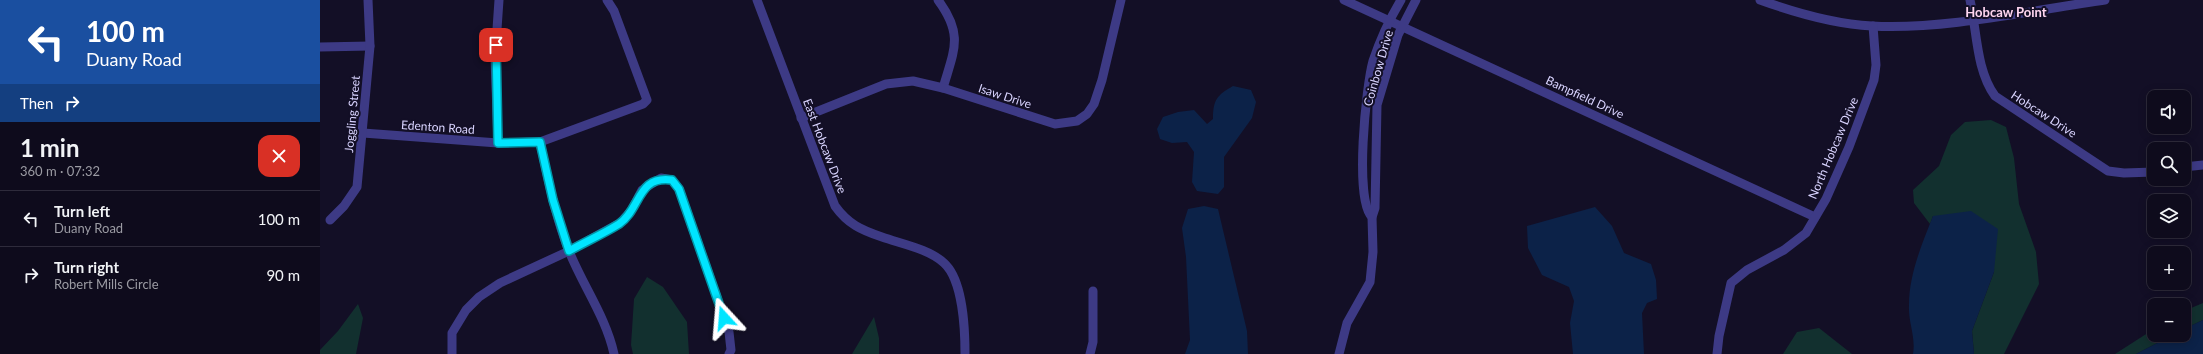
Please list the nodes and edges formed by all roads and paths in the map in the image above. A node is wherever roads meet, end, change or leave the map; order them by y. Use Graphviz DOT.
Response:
graph roads {
  1 [pos="368,0"];
  2 [pos="499,0"];
  3 [pos="607,0"];
  4 [pos="757,0"];
  5 [pos="938,0"];
  6 [pos="1121,0"];
  7 [pos="1344,0"];
  8 [pos="1400,0"];
  9 [pos="1416,0"];
  10 [pos="1760,0"];
  11 [pos="1970,0"];
  12 [pos="2105,0"];
  13 [pos="1974,19"];
  14 [pos="1390,20"];
  15 [pos="1403,25"];
  16 [pos="1873,26"];
  17 [pos="370,46"];
  18 [pos="320,47"];
  19 [pos="943,88"];
  20 [pos="801,118"];
  21 [pos="363,133"];
  22 [pos="540,142"];
  23 [pos="498,143"];
  24 [pos="2203,165"];
  25 [pos="2191,167"];
  26 [pos="2147,172"];
  27 [pos="1372,217"];
  28 [pos="1815,217"];
  29 [pos="330,220"];
  30 [pos="569,251"];
  31 [pos="1092,291"];
  32 [pos="733,353"];
  33 [pos="452,354"];
  34 [pos="614,354"];
  35 [pos="965,354"];
  36 [pos="1090,354"];
  37 [pos="1339,354"];
  38 [pos="1717,354"];
  1 -- 17 [label="street, Joggling Street"];
  2 -- 23 [label="street"];
  3 -- 22 [label="street, Edenton Road"];
  4 -- 20 [label="street, East Hobcaw Drive"];
  5 -- 19 [label="street"];
  6 -- 19 [label="street, Isaw Drive"];
  7 -- 14 [label="street, Bampfield Drive"];
  8 -- 14 [label="street, Coinbow Drive"];
  9 -- 15 [label="street, Coinbow Drive"];
  10 -- 16 [label="street"];
  11 -- 13 [label="street, Hobcaw Drive"];
  12 -- 13 [label="street"];
  13 -- 16 [label="street"];
  13 -- 26 [label="street, Hobcaw Drive"];
  14 -- 15 [label="street, Bampfield Drive"];
  14 -- 27 [label="street, Coinbow Drive"];
  15 -- 27 [label="street, Coinbow Drive"];
  15 -- 28 [label="street, Bampfield Drive"];
  16 -- 28 [label="street, North Hobcaw Drive"];
  17 -- 18 [label="street"];
  17 -- 21 [label="street, Joggling Street"];
  19 -- 20 [label="street, Isaw Drive"];
  20 -- 35 [label="street, East Hobcaw Drive"];
  21 -- 23 [label="street, Edenton Road"];
  21 -- 29 [label="street, Joggling Street"];
  22 -- 23 [label="street, Edenton Road"];
  22 -- 30 [label="street"];
  24 -- 25 [label="street"];
  27 -- 37 [label="street, Coinbow Drive"];
  28 -- 38 [label="street, North Hobcaw Drive"];
  30 -- 32 [label="street"];
  30 -- 33 [label="street"];
  30 -- 34 [label="street"];
  31 -- 36 [label="street"];
}
